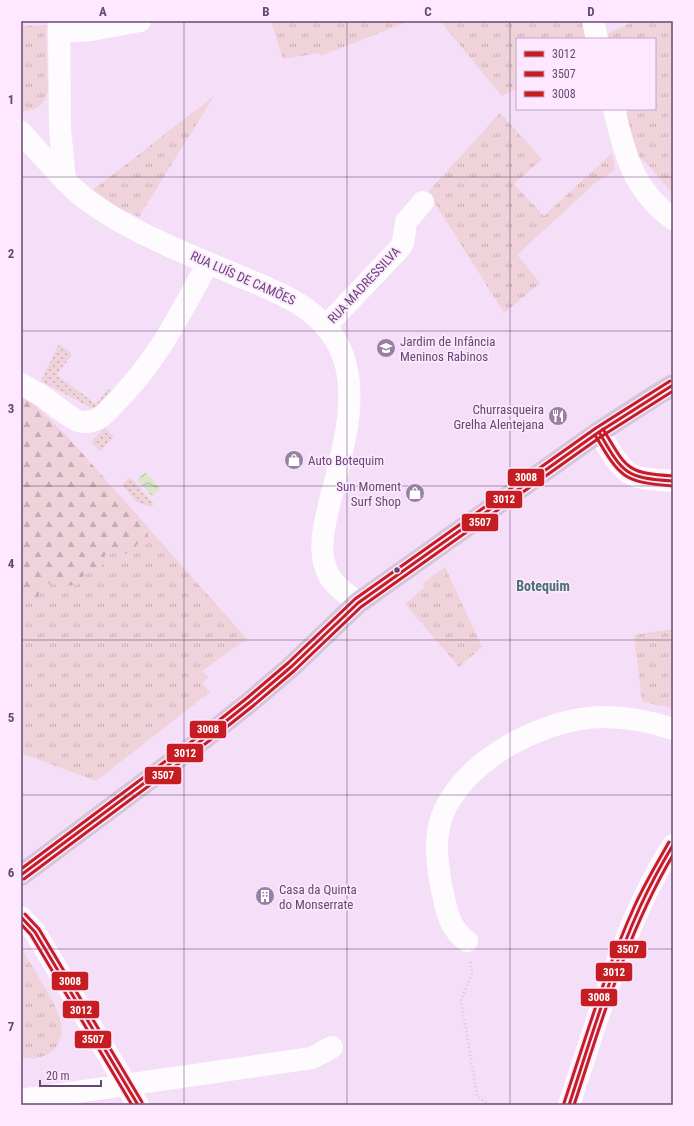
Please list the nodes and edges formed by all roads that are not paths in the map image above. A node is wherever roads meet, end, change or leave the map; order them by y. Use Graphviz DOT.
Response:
graph roads {
  1 [pos="140,21"];
  2 [pos="593,21"];
  3 [pos="59,27"];
  4 [pos="597,38"];
  5 [pos="614,110"];
  6 [pos="21,132"];
  7 [pos="64,181"];
  8 [pos="423,202"];
  9 [pos="673,219"];
  10 [pos="208,263"];
  11 [pos="326,326"];
  12 [pos="21,384"];
  13 [pos="673,386"];
  14 [pos="599,432"];
  15 [pos="673,481"];
  16 [pos="358,603"];
  17 [pos="668,728"];
  18 [pos="673,845"];
  19 [pos="21,876"];
  20 [pos="21,918"];
  21 [pos="467,941"];
  22 [pos="332,1047"];
  23 [pos="126,1086"];
  24 [pos="21,1100"];
  25 [pos="138,1105"];
  26 [pos="569,1105"];
  1 -- 3 [label="street"];
  2 -- 4 [label="street"];
  3 -- 7 [label="street"];
  5 -- 9 [label="street"];
  6 -- 7 [label="street, RUA LUÍS DE CAMÕES"];
  7 -- 10 [label="street, RUA LUÍS DE CAMÕES"];
  8 -- 11 [label="street, RUA MADRESSILVA"];
  10 -- 11 [label="street, RUA LUÍS DE CAMÕES"];
  10 -- 12 [label="street"];
  11 -- 16 [label="street, RUA LUÍS DE CAMÕES"];
  13 -- 14 [label="main road"];
  14 -- 15 [label="street"];
  14 -- 16 [label="main road"];
  16 -- 19 [label="main road"];
  17 -- 21 [label="street"];
  18 -- 26 [label="street"];
  20 -- 23 [label="street"];
  22 -- 23 [label="street"];
  23 -- 24 [label="street"];
  23 -- 25 [label="street"];
}
